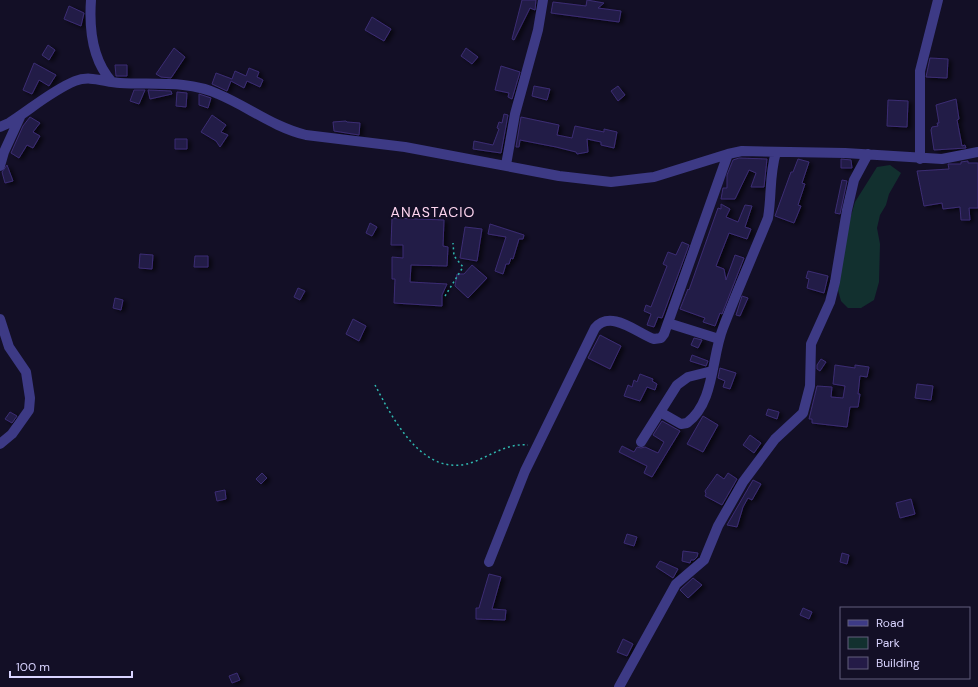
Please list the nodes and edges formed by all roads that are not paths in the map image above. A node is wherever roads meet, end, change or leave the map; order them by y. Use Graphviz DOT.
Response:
graph roads {
  1 [pos="91,0"];
  2 [pos="543,0"];
  3 [pos="938,0"];
  4 [pos="112,82"];
  5 [pos="21,115"];
  6 [pos="0,126"];
  7 [pos="776,152"];
  8 [pos="978,152"];
  9 [pos="728,154"];
  10 [pos="868,154"];
  11 [pos="920,158"];
  12 [pos="506,165"];
  13 [pos="0,166"];
  14 [pos="0,319"];
  15 [pos="668,323"];
  16 [pos="719,339"];
  17 [pos="712,372"];
  18 [pos="660,412"];
  19 [pos="641,442"];
  20 [pos="0,444"];
  21 [pos="489,562"];
  22 [pos="620,687"];
  1 -- 4 [label="street"];
  2 -- 12 [label="street"];
  3 -- 11 [label="street"];
  4 -- 5 [label="street"];
  4 -- 12 [label="street"];
  5 -- 6 [label="street"];
  5 -- 13 [label="street"];
  7 -- 9 [label="street"];
  7 -- 10 [label="street"];
  7 -- 16 [label="street"];
  8 -- 11 [label="street"];
  9 -- 12 [label="street"];
  9 -- 15 [label="street"];
  10 -- 11 [label="street"];
  10 -- 22 [label="street"];
  14 -- 20 [label="street"];
  15 -- 16 [label="street"];
  15 -- 21 [label="street"];
  16 -- 17 [label="street"];
  17 -- 18 [label="street"];
  17 -- 18 [label="street"];
  18 -- 19 [label="street"];
}
